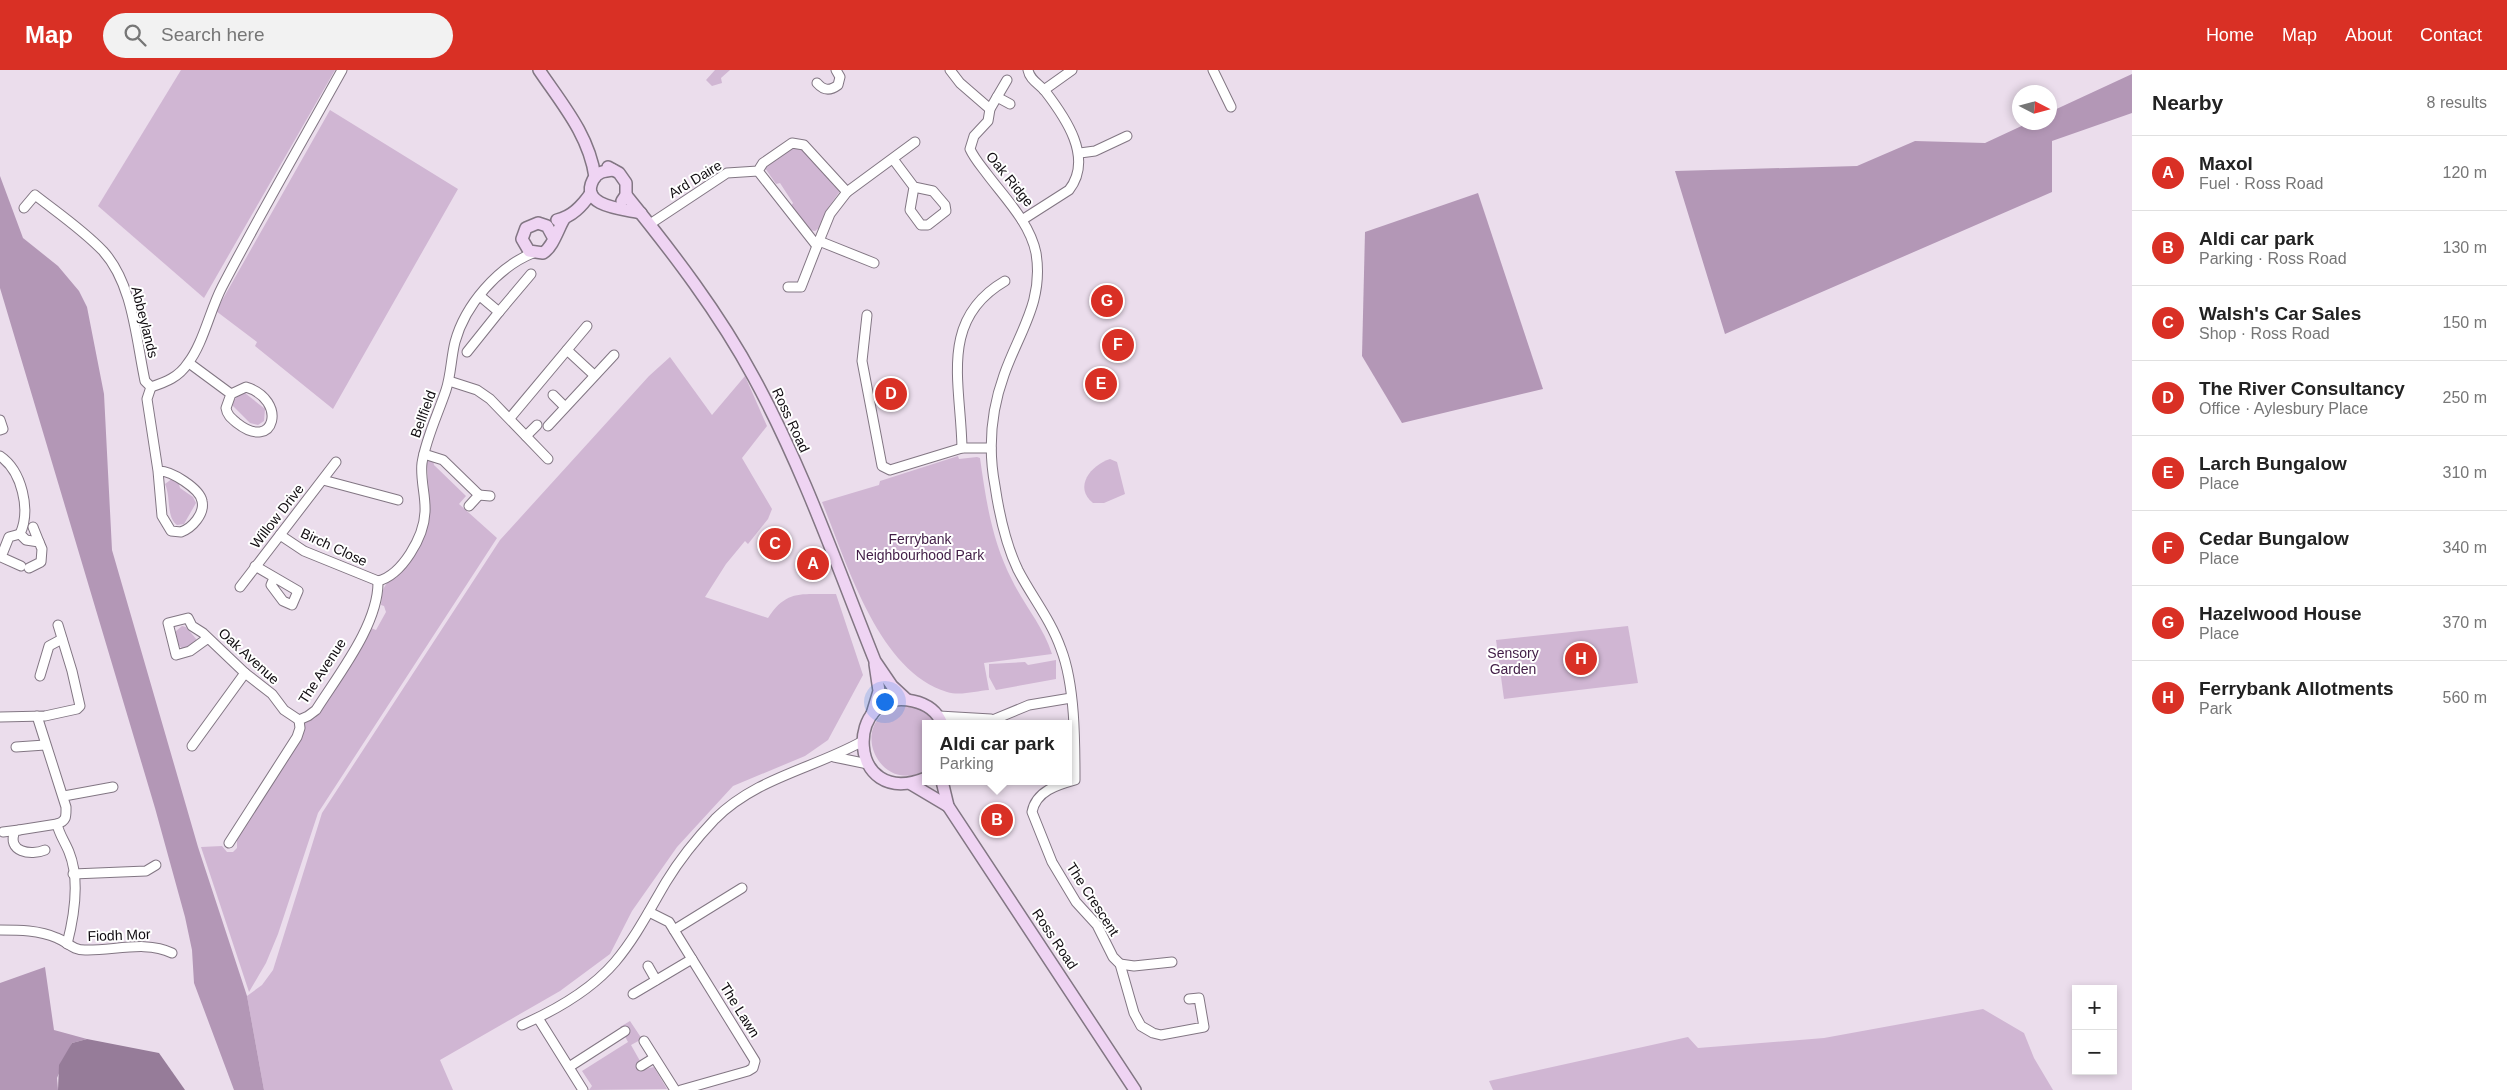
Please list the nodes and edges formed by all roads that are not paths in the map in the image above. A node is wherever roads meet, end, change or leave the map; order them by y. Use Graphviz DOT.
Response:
graph roads {
  1 [pos="342,70"];
  2 [pos="539,70"];
  3 [pos="836,70"];
  4 [pos="950,70"];
  5 [pos="1028,70"];
  6 [pos="1072,70"];
  7 [pos="1213,70"];
  8 [pos="1007,80"];
  9 [pos="817,84"];
  10 [pos="1044,90"];
  11 [pos="997,97"];
  12 [pos="1010,104"];
  13 [pos="1231,107"];
  14 [pos="990,109"];
  15 [pos="1127,136"];
  16 [pos="915,142"];
  17 [pos="1080,153"];
  18 [pos="592,157"];
  19 [pos="893,159"];
  20 [pos="613,170"];
  21 [pos="758,171"];
  22 [pos="595,177"];
  23 [pos="914,187"];
  24 [pos="847,192"];
  25 [pos="591,193"];
  26 [pos="626,195"];
  27 [pos="609,206"];
  28 [pos="581,207"];
  29 [pos="24,208"];
  30 [pos="641,213"];
  31 [pos="564,219"];
  32 [pos="1022,220"];
  33 [pos="543,224"];
  34 [pos="650,224"];
  35 [pos="553,237"];
  36 [pos="523,242"];
  37 [pos="818,243"];
  38 [pos="533,253"];
  39 [pos="518,259"];
  40 [pos="874,264"];
  41 [pos="531,274"];
  42 [pos="1005,282"];
  43 [pos="788,287"];
  44 [pos="480,296"];
  45 [pos="499,312"];
  46 [pos="867,315"];
  47 [pos="587,326"];
  48 [pos="567,350"];
  49 [pos="467,352"];
  50 [pos="614,355"];
  51 [pos="189,362"];
  52 [pos="594,375"];
  53 [pos="449,381"];
  54 [pos="151,387"];
  55 [pos="231,394"];
  56 [pos="553,395"];
  57 [pos="565,407"];
  58 [pos="510,418"];
  59 [pos="0,420"];
  60 [pos="537,425"];
  61 [pos="548,426"];
  62 [pos="0,430"];
  63 [pos="526,436"];
  64 [pos="962,448"];
  65 [pos="991,448"];
  66 [pos="424,454"];
  67 [pos="0,456"];
  68 [pos="548,459"];
  69 [pos="336,462"];
  70 [pos="158,471"];
  71 [pos="323,480"];
  72 [pos="479,495"];
  73 [pos="490,496"];
  74 [pos="398,500"];
  75 [pos="469,506"];
  76 [pos="33,527"];
  77 [pos="20,534"];
  78 [pos="280,535"];
  79 [pos="39,542"];
  80 [pos="255,566"];
  81 [pos="274,578"];
  82 [pos="378,582"];
  83 [pos="240,586"];
  84 [pos="58,625"];
  85 [pos="206,635"];
  86 [pos="62,640"];
  87 [pos="874,661"];
  88 [pos="245,673"];
  89 [pos="40,676"];
  90 [pos="1071,698"];
  91 [pos="906,699"];
  92 [pos="872,714"];
  93 [pos="37,716"];
  94 [pos="0,717"];
  95 [pos="992,719"];
  96 [pos="299,720"];
  97 [pos="941,720"];
  98 [pos="861,742"];
  99 [pos="45,745"];
  100 [pos="192,746"];
  101 [pos="16,747"];
  102 [pos="834,757"];
  103 [pos="868,764"];
  104 [pos="922,780"];
  105 [pos="1072,781"];
  106 [pos="911,784"];
  107 [pos="943,785"];
  108 [pos="1062,785"];
  109 [pos="113,787"];
  110 [pos="64,796"];
  111 [pos="948,806"];
  112 [pos="57,824"];
  113 [pos="19,830"];
  114 [pos="3,832"];
  115 [pos="229,843"];
  116 [pos="45,850"];
  117 [pos="156,865"];
  118 [pos="73,874"];
  119 [pos="742,888"];
  120 [pos="649,912"];
  121 [pos="0,930"];
  122 [pos="674,930"];
  123 [pos="67,944"];
  124 [pos="172,953"];
  125 [pos="692,959"];
  126 [pos="1172,962"];
  127 [pos="1120,964"];
  128 [pos="648,966"];
  129 [pos="656,980"];
  130 [pos="633,994"];
  131 [pos="1189,1000"];
  132 [pos="538,1018"];
  133 [pos="522,1025"];
  134 [pos="625,1031"];
  135 [pos="644,1041"];
  136 [pos="654,1058"];
  137 [pos="641,1066"];
  138 [pos="569,1067"];
  139 [pos="583,1090"];
  140 [pos="675,1090"];
  141 [pos="681,1090"];
  142 [pos="1135,1090"];
  1 -- 51 [label="street"];
  2 -- 18 [label="main road"];
  3 -- 9 [label="street"];
  4 -- 14 [label="street"];
  5 -- 10 [label="street"];
  6 -- 10 [label="street"];
  7 -- 13 [label="street"];
  8 -- 11 [label="street, Oak Ridge"];
  10 -- 17 [label="street"];
  11 -- 12 [label="street"];
  11 -- 14 [label="street, Oak Ridge"];
  14 -- 32 [label="street, Oak Ridge"];
  15 -- 17 [label="street"];
  16 -- 19 [label="street"];
  17 -- 32 [label="street, Oak Ridge"];
  18 -- 20 [label="main road"];
  18 -- 22 [label="main road"];
  19 -- 23 [label="street"];
  19 -- 24 [label="street"];
  20 -- 22 [label="main road"];
  20 -- 26 [label="main road"];
  21 -- 24 [label="street"];
  21 -- 34 [label="street, Ard Daire"];
  21 -- 37 [label="street"];
  22 -- 25 [label="main road"];
  23 -- 23 [label="street"];
  24 -- 37 [label="street"];
  25 -- 27 [label="main road"];
  25 -- 28 [label="main road"];
  26 -- 27 [label="main road"];
  26 -- 30 [label="main road, Ross Road"];
  27 -- 28 [label="main road"];
  27 -- 30 [label="main road"];
  28 -- 31 [label="main road"];
  29 -- 54 [label="street, Abbeylands"];
  30 -- 34 [label="main road, Ross Road"];
  31 -- 33 [label="main road"];
  31 -- 35 [label="main road"];
  32 -- 65 [label="street"];
  33 -- 35 [label="main road"];
  33 -- 36 [label="main road"];
  34 -- 87 [label="main road, Ross Road"];
  35 -- 38 [label="main road"];
  36 -- 38 [label="main road"];
  36 -- 39 [label="street, Bellfield"];
  37 -- 40 [label="street"];
  37 -- 43 [label="street"];
  38 -- 39 [label="street, Bellfield"];
  39 -- 44 [label="street, Bellfield"];
  41 -- 45 [label="street"];
  42 -- 64 [label="street"];
  44 -- 45 [label="street"];
  44 -- 53 [label="street, Bellfield"];
  45 -- 49 [label="street"];
  46 -- 64 [label="street"];
  47 -- 48 [label="street"];
  48 -- 52 [label="street"];
  48 -- 58 [label="street"];
  50 -- 52 [label="street"];
  51 -- 54 [label="street"];
  51 -- 55 [label="street"];
  52 -- 57 [label="street"];
  53 -- 58 [label="street"];
  53 -- 66 [label="street, Bellfield"];
  54 -- 70 [label="street, Abbeylands"];
  55 -- 55 [label="street"];
  56 -- 57 [label="street"];
  57 -- 61 [label="street"];
  58 -- 63 [label="street"];
  59 -- 62 [label="street"];
  60 -- 63 [label="street"];
  63 -- 68 [label="street"];
  64 -- 65 [label="street"];
  65 -- 90 [label="street"];
  66 -- 72 [label="street"];
  66 -- 82 [label="street, Bellfield"];
  67 -- 77 [label="street"];
  69 -- 71 [label="street, Willow Drive"];
  70 -- 70 [label="street, Abbeylands"];
  71 -- 74 [label="street"];
  71 -- 78 [label="street, Willow Drive"];
  72 -- 73 [label="street"];
  72 -- 75 [label="street"];
  76 -- 79 [label="street"];
  77 -- 79 [label="street"];
  77 -- 79 [label="street"];
  78 -- 80 [label="street, Willow Drive"];
  78 -- 82 [label="street, Birch Close"];
  80 -- 81 [label="street"];
  80 -- 83 [label="street, Willow Drive"];
  82 -- 96 [label="street, The Avenue"];
  84 -- 86 [label="street"];
  85 -- 85 [label="street, Oak Avenue"];
  85 -- 88 [label="street, Oak Avenue"];
  86 -- 89 [label="street"];
  86 -- 93 [label="street"];
  87 -- 91 [label="main road"];
  87 -- 92 [label="main road"];
  88 -- 96 [label="street, Oak Avenue"];
  88 -- 100 [label="street"];
  90 -- 95 [label="street"];
  90 -- 105 [label="street, The Crescent"];
  91 -- 92 [label="main road"];
  91 -- 97 [label="main road"];
  92 -- 98 [label="main road"];
  93 -- 94 [label="street"];
  93 -- 99 [label="street"];
  95 -- 97 [label="street"];
  96 -- 115 [label="street, The Avenue"];
  98 -- 102 [label="street"];
  98 -- 103 [label="main road"];
  99 -- 101 [label="street"];
  99 -- 110 [label="street"];
  102 -- 103 [label="street"];
  102 -- 120 [label="street"];
  103 -- 106 [label="main road"];
  104 -- 106 [label="main road"];
  106 -- 111 [label="main road"];
  107 -- 111 [label="main road"];
  108 -- 127 [label="street, The Crescent"];
  109 -- 110 [label="street"];
  110 -- 112 [label="street"];
  111 -- 142 [label="main road, Ross Road"];
  112 -- 113 [label="street"];
  112 -- 118 [label="street, Fiodh Mor"];
  113 -- 114 [label="street"];
  113 -- 116 [label="street"];
  117 -- 118 [label="street"];
  118 -- 123 [label="street, Fiodh Mor"];
  119 -- 122 [label="street"];
  120 -- 122 [label="street, The Lawn"];
  120 -- 132 [label="street"];
  121 -- 123 [label="street, Fiodh Mor"];
  122 -- 125 [label="street, The Lawn"];
  123 -- 124 [label="street, Fiodh Mor"];
  125 -- 129 [label="street"];
  125 -- 141 [label="street, The Lawn"];
  126 -- 127 [label="street"];
  127 -- 131 [label="street, The Crescent"];
  128 -- 129 [label="street"];
  129 -- 130 [label="street"];
  132 -- 133 [label="street"];
  132 -- 138 [label="street"];
  134 -- 138 [label="street"];
  135 -- 136 [label="street"];
  136 -- 137 [label="street"];
  136 -- 140 [label="street"];
  138 -- 139 [label="street"];
}
